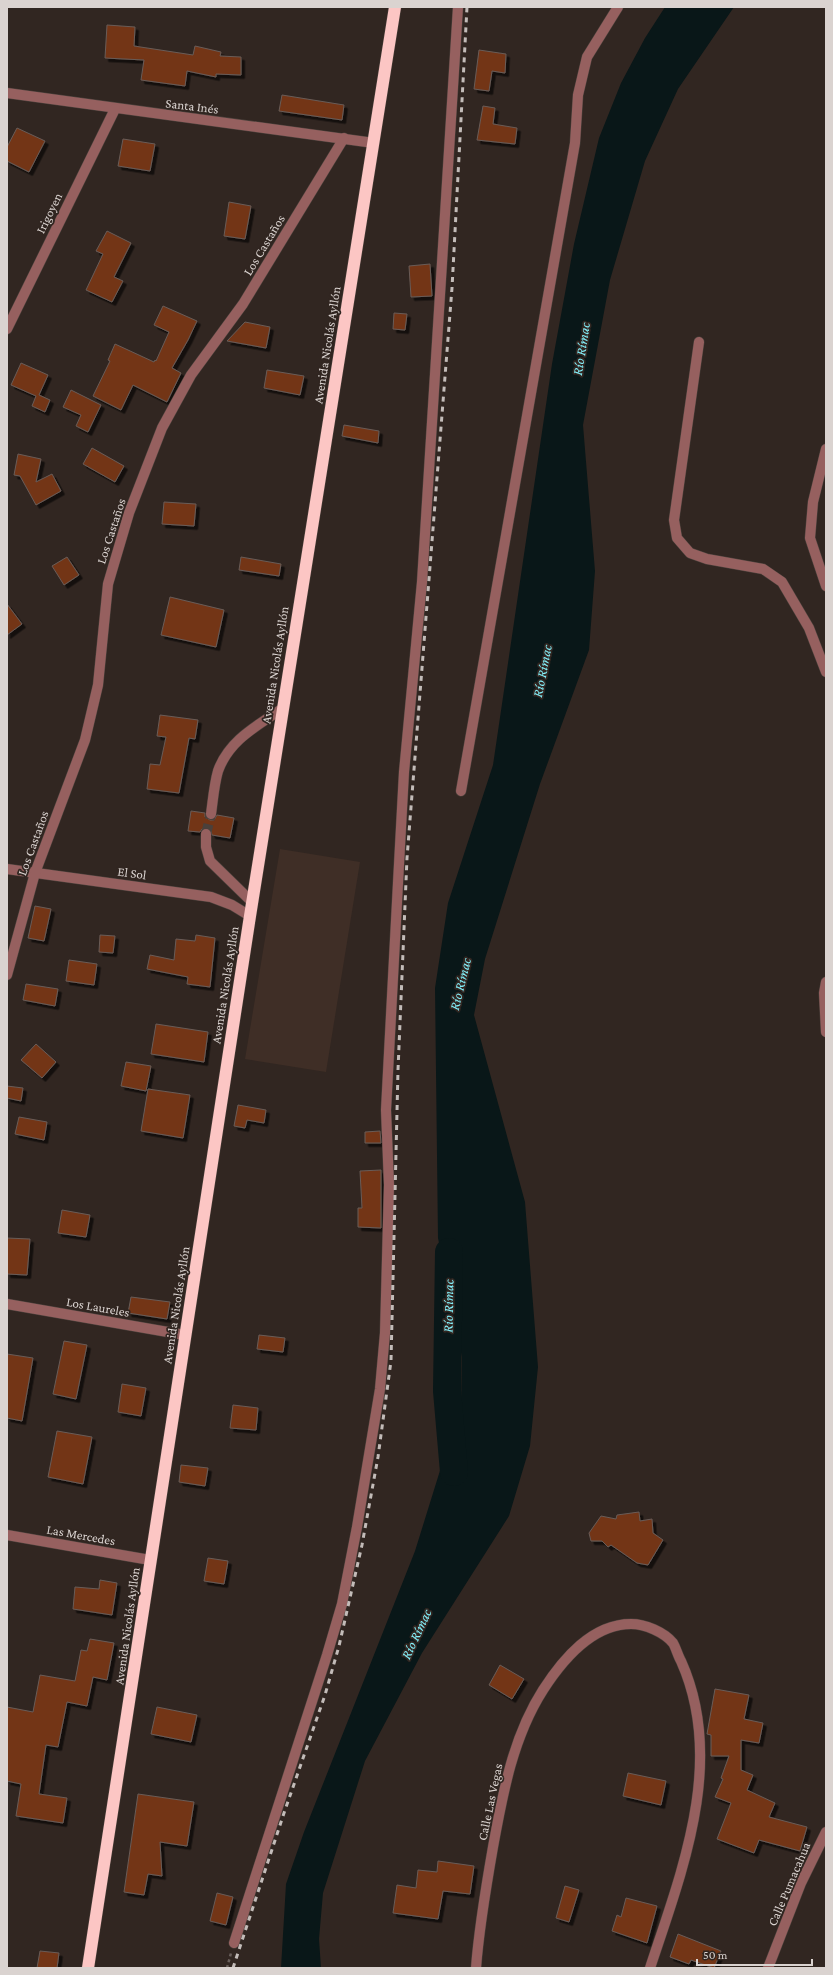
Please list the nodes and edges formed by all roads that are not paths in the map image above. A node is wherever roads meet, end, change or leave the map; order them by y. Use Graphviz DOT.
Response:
graph roads {
  1 [pos="396,7"];
  2 [pos="458,7"];
  3 [pos="618,7"];
  4 [pos="7,93"];
  5 [pos="115,109"];
  6 [pos="344,138"];
  7 [pos="374,143"];
  8 [pos="7,329"];
  9 [pos="699,342"];
  10 [pos="826,449"];
  11 [pos="826,586"];
  12 [pos="826,672"];
  13 [pos="283,708"];
  14 [pos="461,791"];
  15 [pos="211,814"];
  16 [pos="206,834"];
  17 [pos="7,869"];
  18 [pos="35,873"];
  19 [pos="252,902"];
  20 [pos="250,916"];
  21 [pos="7,975"];
  22 [pos="826,982"];
  23 [pos="826,1032"];
  24 [pos="7,1304"];
  25 [pos="185,1335"];
  26 [pos="7,1535"];
  27 [pos="150,1560"];
  28 [pos="826,1832"];
  29 [pos="234,1943"];
  30 [pos="88,1968"];
  31 [pos="476,1968"];
  32 [pos="650,1968"];
  33 [pos="768,1968"];
  1 -- 7 [label="highway, Avenida Nicolás Ayllón"];
  2 -- 29 [label="street"];
  3 -- 14 [label="street"];
  4 -- 5 [label="street, Santa Inés"];
  5 -- 6 [label="street, Santa Inés"];
  5 -- 8 [label="street, Irigoyen"];
  6 -- 7 [label="street, Santa Inés"];
  6 -- 18 [label="street, Los Castaños"];
  7 -- 13 [label="highway, Avenida Nicolás Ayllón"];
  9 -- 12 [label="street"];
  10 -- 11 [label="street"];
  13 -- 15 [label="street"];
  13 -- 19 [label="highway, Avenida Nicolás Ayllón"];
  16 -- 19 [label="street"];
  17 -- 18 [label="street, El Sol"];
  18 -- 20 [label="street, El Sol"];
  18 -- 21 [label="street, Los Castaños"];
  19 -- 20 [label="highway, Avenida Nicolás Ayllón"];
  20 -- 25 [label="highway, Avenida Nicolás Ayllón"];
  22 -- 23 [label="street"];
  24 -- 25 [label="street, Los Laureles"];
  25 -- 27 [label="highway, Avenida Nicolás Ayllón"];
  26 -- 27 [label="street, Las Mercedes"];
  27 -- 30 [label="highway, Avenida Nicolás Ayllón"];
  28 -- 33 [label="street, Calle Pumacahua"];
  31 -- 32 [label="street, Calle Las Vegas"];
}
